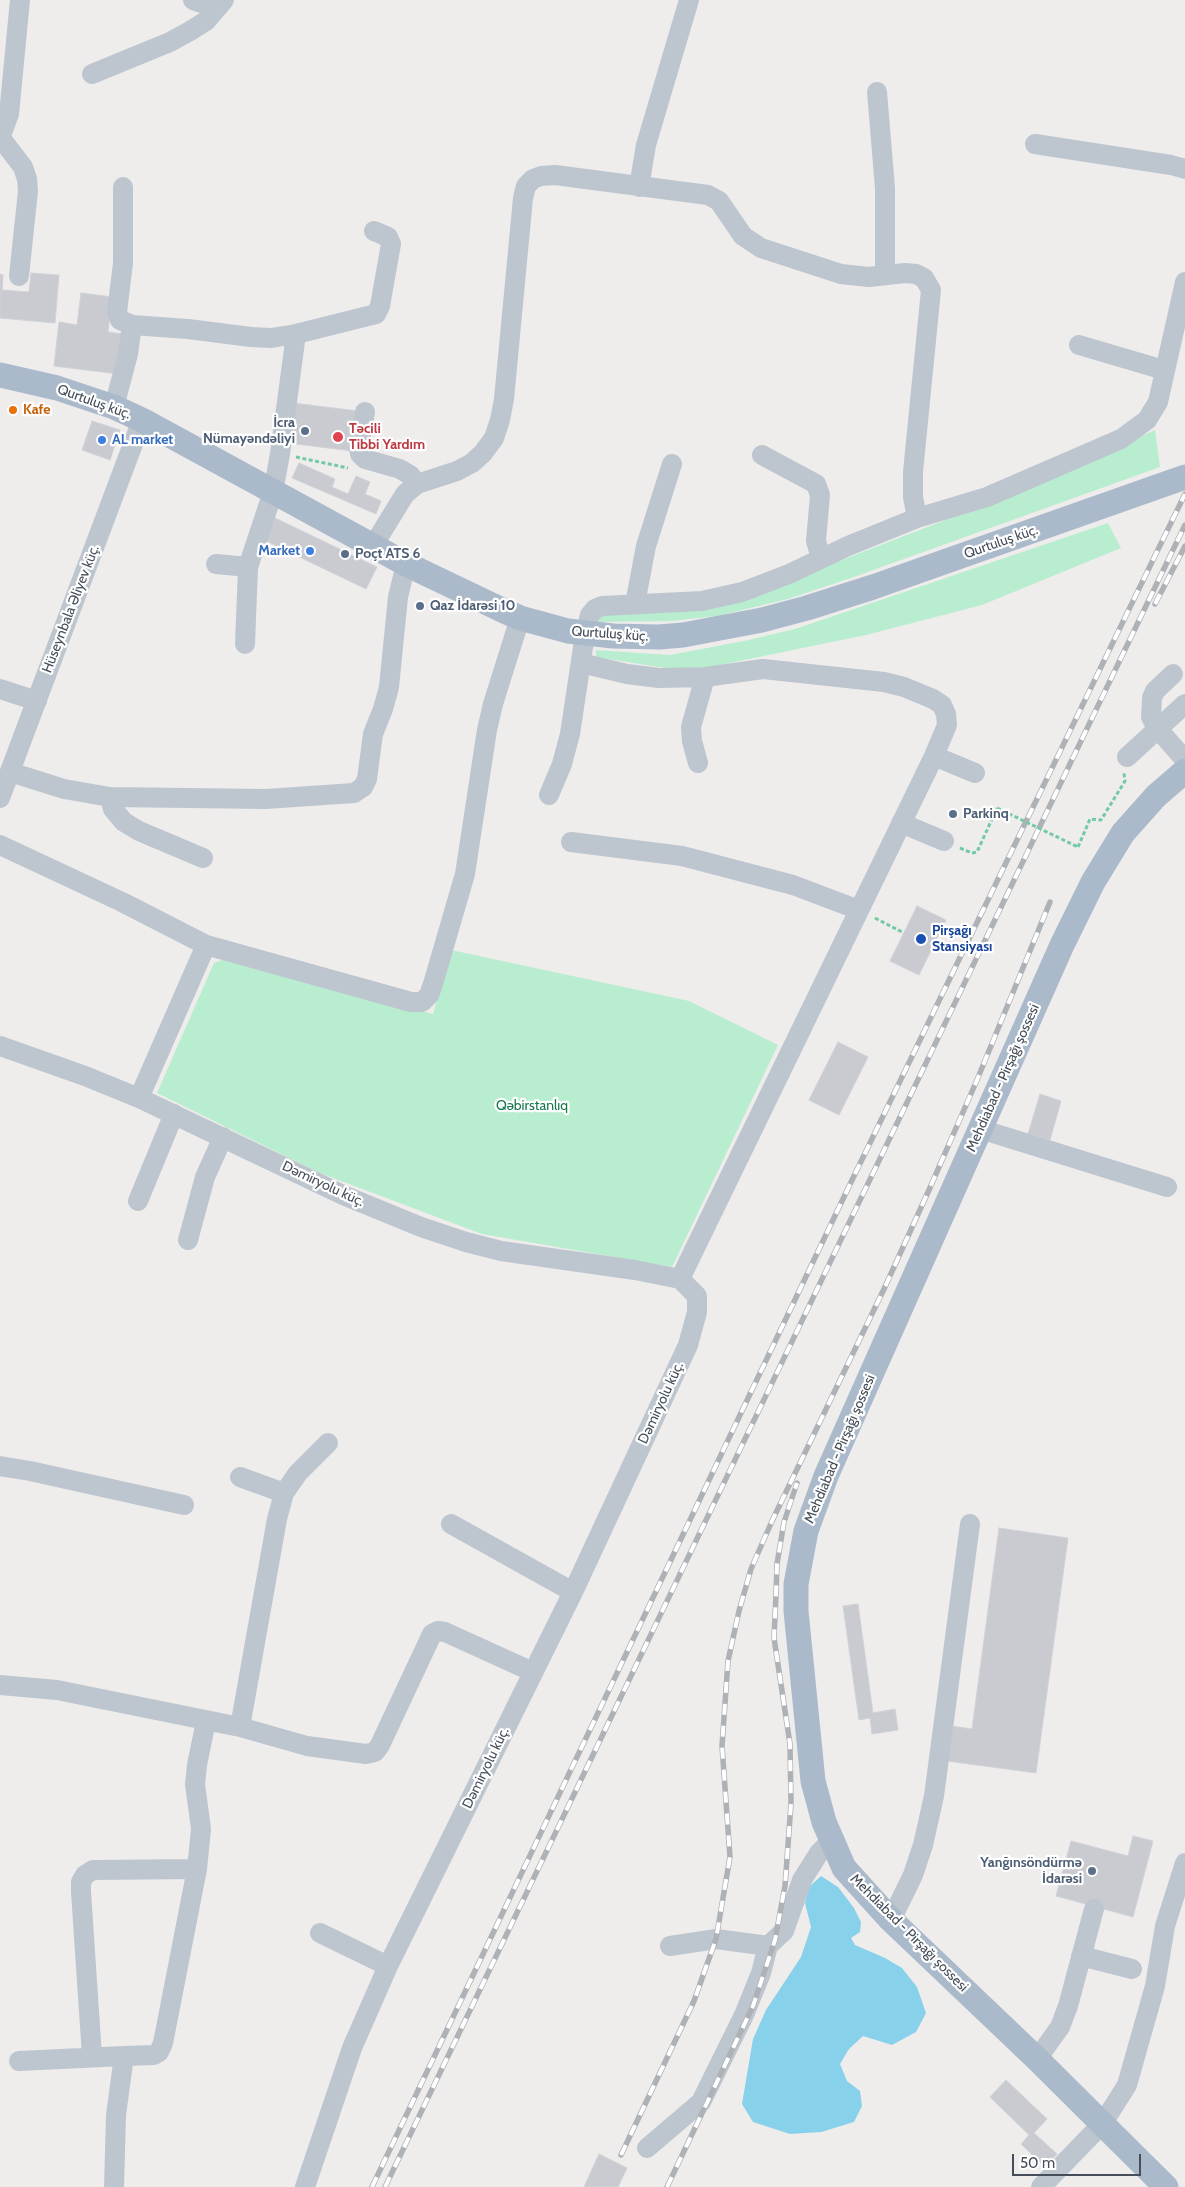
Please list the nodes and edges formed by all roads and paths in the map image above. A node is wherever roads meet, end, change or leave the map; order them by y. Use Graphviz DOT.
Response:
graph roads {
  1 [pos="193,0"];
  2 [pos="689,0"];
  3 [pos="18,1"];
  4 [pos="220,4"];
  5 [pos="92,74"];
  6 [pos="877,92"];
  7 [pos="0,138"];
  8 [pos="1036,144"];
  9 [pos="1185,169"];
  10 [pos="123,187"];
  11 [pos="639,187"];
  12 [pos="374,231"];
  13 [pos="885,275"];
  14 [pos="19,276"];
  15 [pos="1185,282"];
  16 [pos="132,325"];
  17 [pos="296,334"];
  18 [pos="1079,344"];
  19 [pos="1164,370"];
  20 [pos="0,375"];
  21 [pos="114,407"];
  22 [pos="365,412"];
  23 [pos="142,420"];
  24 [pos="280,454"];
  25 [pos="762,455"];
  26 [pos="672,464"];
  27 [pos="350,469"];
  28 [pos="1185,477"];
  29 [pos="417,484"];
  30 [pos="273,492"];
  31 [pos="917,518"];
  32 [pos="373,546"];
  33 [pos="821,558"];
  34 [pos="216,564"];
  35 [pos="406,564"];
  36 [pos="248,567"];
  37 [pos="635,604"];
  38 [pos="520,618"];
  39 [pos="585,634"];
  40 [pos="245,644"];
  41 [pos="581,663"];
  42 [pos="1173,674"];
  43 [pos="705,677"];
  44 [pos="0,689"];
  45 [pos="36,701"];
  46 [pos="1185,704"];
  47 [pos="1157,728"];
  48 [pos="934,756"];
  49 [pos="1127,756"];
  50 [pos="1185,760"];
  51 [pos="698,763"];
  52 [pos="1185,771"];
  53 [pos="10,772"];
  54 [pos="975,773"];
  55 [pos="548,796"];
  56 [pos="110,797"];
  57 [pos="0,798"];
  58 [pos="901,823"];
  59 [pos="944,841"];
  60 [pos="571,842"];
  61 [pos="0,845"];
  62 [pos="203,858"];
  63 [pos="859,910"];
  64 [pos="904,933"];
  65 [pos="206,945"];
  66 [pos="0,1046"];
  67 [pos="140,1098"];
  68 [pos="174,1114"];
  69 [pos="980,1129"];
  70 [pos="223,1137"];
  71 [pos="1167,1187"];
  72 [pos="138,1201"];
  73 [pos="188,1240"];
  74 [pos="680,1279"];
  75 [pos="328,1443"];
  76 [pos="0,1466"];
  77 [pos="240,1477"];
  78 [pos="284,1492"];
  79 [pos="184,1505"];
  80 [pos="451,1524"];
  81 [pos="970,1524"];
  82 [pos="573,1592"];
  83 [pos="533,1672"];
  84 [pos="0,1685"];
  85 [pos="206,1721"];
  86 [pos="240,1727"];
  87 [pos="831,1841"];
  88 [pos="1185,1863"];
  89 [pos="197,1869"];
  90 [pos="1094,1909"];
  91 [pos="891,1920"];
  92 [pos="320,1933"];
  93 [pos="670,1946"];
  94 [pos="768,1946"];
  95 [pos="1081,1956"];
  96 [pos="388,1966"];
  97 [pos="1132,1969"];
  98 [pos="92,2056"];
  99 [pos="124,2056"];
  100 [pos="1037,2059"];
  101 [pos="19,2061"];
  102 [pos="1102,2123"];
  103 [pos="647,2148"];
  104 [pos="114,2187"];
  105 [pos="305,2187"];
  106 [pos="1041,2187"];
  107 [pos="1166,2187"];
  1 -- 4 [label="street"];
  2 -- 11 [label="street"];
  3 -- 7 [label="street"];
  4 -- 5 [label="street"];
  6 -- 13 [label="street"];
  7 -- 14 [label="street"];
  8 -- 9 [label="street"];
  10 -- 16 [label="street"];
  11 -- 13 [label="street"];
  11 -- 29 [label="street"];
  12 -- 17 [label="street"];
  13 -- 31 [label="street"];
  15 -- 19 [label="street"];
  16 -- 17 [label="street"];
  16 -- 21 [label="street"];
  17 -- 24 [label="street"];
  18 -- 19 [label="street"];
  19 -- 31 [label="street"];
  20 -- 21 [label="main road, Qurtuluş küç."];
  21 -- 23 [label="main road, Qurtuluş küç."];
  22 -- 29 [label="street"];
  23 -- 30 [label="main road, Qurtuluş küç."];
  23 -- 45 [label="street, Hüseynbala Əliyev küç."];
  24 -- 27 [label="path"];
  24 -- 30 [label="street"];
  25 -- 33 [label="street"];
  26 -- 37 [label="street"];
  28 -- 39 [label="main road, Qurtuluş küç."];
  29 -- 32 [label="street"];
  30 -- 32 [label="main road, Qurtuluş küç."];
  30 -- 36 [label="street"];
  31 -- 33 [label="street"];
  32 -- 35 [label="main road, Qurtuluş küç."];
  33 -- 37 [label="street"];
  34 -- 36 [label="street"];
  35 -- 38 [label="main road, Qurtuluş küç."];
  35 -- 56 [label="street"];
  36 -- 40 [label="street"];
  37 -- 39 [label="street"];
  38 -- 39 [label="main road, Qurtuluş küç."];
  38 -- 65 [label="street"];
  39 -- 41 [label="street"];
  41 -- 43 [label="street"];
  41 -- 55 [label="street"];
  42 -- 47 [label="street"];
  43 -- 48 [label="street"];
  43 -- 51 [label="street"];
  44 -- 45 [label="street"];
  45 -- 53 [label="street, Hüseynbala Əliyev küç."];
  46 -- 47 [label="street"];
  47 -- 49 [label="street"];
  47 -- 50 [label="street"];
  48 -- 54 [label="street"];
  48 -- 58 [label="street"];
  49 -- 59 [label="path, bridge"];
  52 -- 69 [label="main road, Mehdiabad - Pirşağı şossesi"];
  53 -- 56 [label="street"];
  53 -- 57 [label="street, Hüseynbala Əliyev küç."];
  56 -- 62 [label="street"];
  58 -- 59 [label="street"];
  58 -- 63 [label="street"];
  60 -- 63 [label="street"];
  61 -- 65 [label="street"];
  63 -- 64 [label="path"];
  63 -- 74 [label="street"];
  65 -- 67 [label="street"];
  66 -- 67 [label="street, Dəmiryolu küç."];
  67 -- 68 [label="street, Dəmiryolu küç."];
  68 -- 70 [label="street, Dəmiryolu küç."];
  68 -- 72 [label="street"];
  69 -- 71 [label="street"];
  69 -- 87 [label="main road, Mehdiabad - Pirşağı şossesi"];
  70 -- 73 [label="street"];
  70 -- 74 [label="street, Dəmiryolu küç."];
  74 -- 82 [label="street, Dəmiryolu küç."];
  75 -- 78 [label="street"];
  76 -- 79 [label="street"];
  77 -- 78 [label="street"];
  78 -- 86 [label="street"];
  80 -- 82 [label="street"];
  81 -- 91 [label="street"];
  82 -- 83 [label="street, Dəmiryolu küç."];
  83 -- 86 [label="street"];
  83 -- 96 [label="street, Dəmiryolu küç."];
  84 -- 85 [label="street"];
  85 -- 86 [label="street"];
  85 -- 89 [label="street"];
  87 -- 91 [label="main road, Mehdiabad - Pirşağı şossesi"];
  87 -- 94 [label="street"];
  88 -- 102 [label="street"];
  89 -- 98 [label="street"];
  89 -- 99 [label="street"];
  90 -- 95 [label="street"];
  91 -- 100 [label="main road, Mehdiabad - Pirşağı şossesi"];
  92 -- 96 [label="street"];
  93 -- 94 [label="street"];
  94 -- 103 [label="street"];
  95 -- 97 [label="street"];
  95 -- 100 [label="street"];
  96 -- 105 [label="street, Dəmiryolu küç."];
  98 -- 99 [label="street"];
  98 -- 101 [label="street"];
  99 -- 104 [label="street"];
  100 -- 102 [label="main road, Mehdiabad - Pirşağı şossesi"];
  102 -- 106 [label="street"];
  102 -- 107 [label="main road, Mehdiabad - Pirşağı şossesi"];
}
